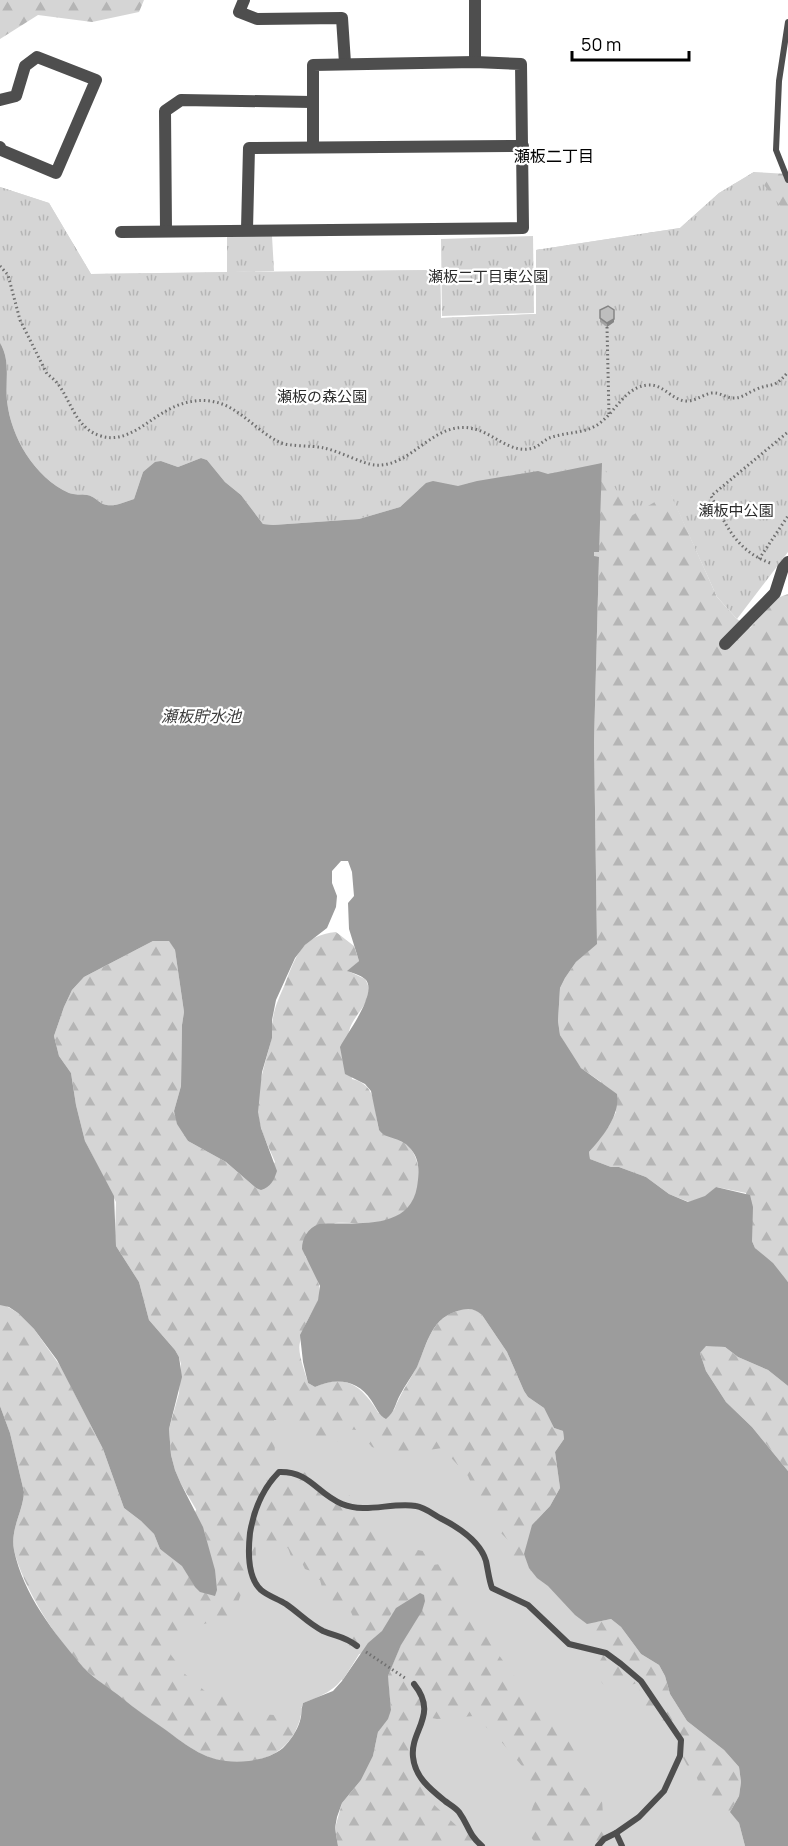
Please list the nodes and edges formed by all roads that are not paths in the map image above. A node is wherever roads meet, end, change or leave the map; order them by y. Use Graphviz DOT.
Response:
graph roads {
  1 [pos="244,0"];
  2 [pos="475,0"];
  3 [pos="788,22"];
  4 [pos="475,62"];
  5 [pos="345,63"];
  6 [pos="0,100"];
  7 [pos="312,102"];
  8 [pos="523,146"];
  9 [pos="0,147"];
  10 [pos="313,147"];
  11 [pos="788,180"];
  12 [pos="247,229"];
  13 [pos="166,230"];
  14 [pos="121,232"];
  15 [pos="785,565"];
  16 [pos="725,644"];
  17 [pos="357,1646"];
  18 [pos="414,1684"];
  19 [pos="616,1833"];
  20 [pos="482,1846"];
  21 [pos="598,1846"];
  22 [pos="622,1846"];
  1 -- 5 [label="street"];
  2 -- 4 [label="street"];
  3 -- 11 [label="lane"];
  4 -- 5 [label="street"];
  4 -- 8 [label="street"];
  5 -- 7 [label="street"];
  6 -- 9 [label="street"];
  7 -- 10 [label="street"];
  7 -- 13 [label="street"];
  8 -- 10 [label="street"];
  8 -- 12 [label="street"];
  10 -- 12 [label="street"];
  12 -- 13 [label="street"];
  13 -- 14 [label="street"];
  15 -- 16 [label="street"];
  17 -- 19 [label="lane"];
  18 -- 20 [label="lane"];
  19 -- 21 [label="lane"];
  19 -- 22 [label="lane"];
}
